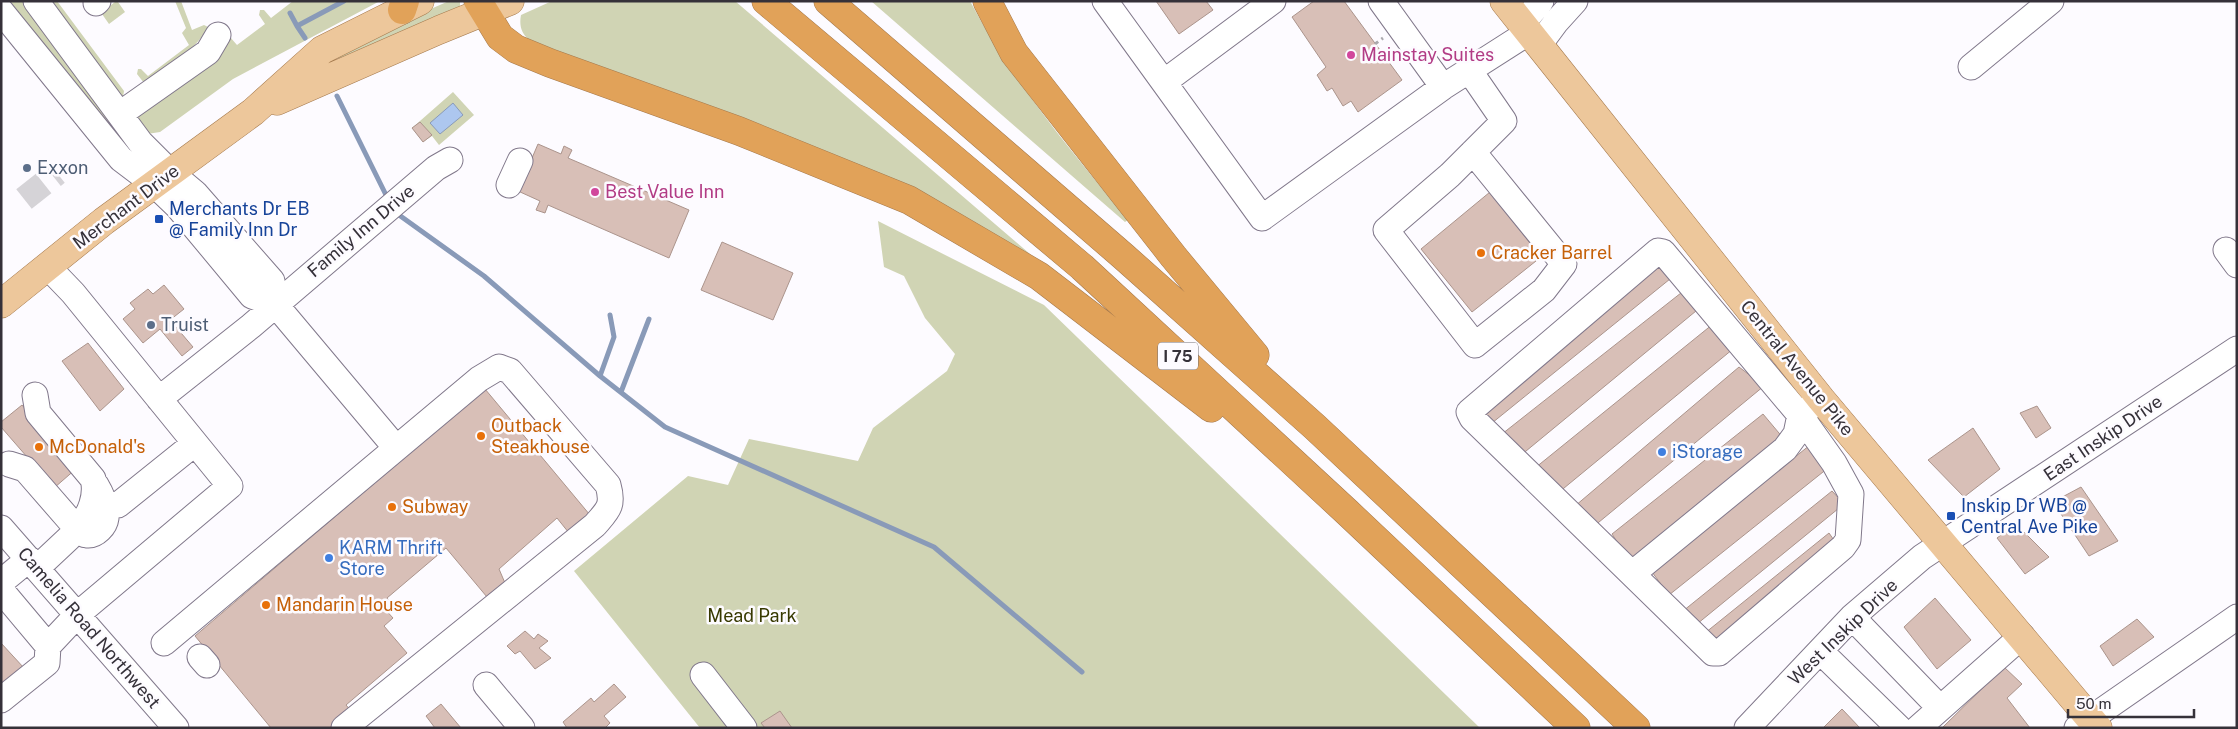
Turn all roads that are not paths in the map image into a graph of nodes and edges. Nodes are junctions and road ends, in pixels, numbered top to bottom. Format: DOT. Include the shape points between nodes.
graph roads {
  1 [pos="36,1"];
  2 [pos="510,1"];
  3 [pos="766,1"];
  4 [pos="828,1"];
  5 [pos="987,1"];
  6 [pos="1105,1"];
  7 [pos="1273,1"];
  8 [pos="1381,1"];
  9 [pos="1504,1"];
  10 [pos="1541,1"];
  11 [pos="1575,1"];
  12 [pos="2051,1"];
  13 [pos="409,4"];
  14 [pos="482,6"];
  15 [pos="1243,10"];
  16 [pos="1,11"];
  17 [pos="1530,34"];
  18 [pos="218,35"];
  19 [pos="1970,67"];
  20 [pos="1469,70"];
  21 [pos="1164,82"];
  22 [pos="1443,87"];
  23 [pos="252,112"];
  24 [pos="120,114"];
  25 [pos="1473,152"];
  26 [pos="450,160"];
  27 [pos="520,161"];
  28 [pos="162,178"];
  29 [pos="509,184"];
  30 [pos="48,267"];
  31 [pos="2,302"];
  32 [pos="275,304"];
  33 [pos="2237,349"];
  34 [pos="35,395"];
  35 [pos="159,399"];
  36 [pos="1811,407"];
  37 [pos="1315,427"];
  38 [pos="194,444"];
  39 [pos="396,448"];
  40 [pos="9,464"];
  41 [pos="118,505"];
  42 [pos="1347,512"];
  43 [pos="1,528"];
  44 [pos="70,530"];
  45 [pos="1945,544"];
  46 [pos="33,564"];
  47 [pos="1632,574"];
  48 [pos="1,582"];
  49 [pos="1,590"];
  50 [pos="78,614"];
  51 [pos="1852,617"];
  52 [pos="2237,617"];
  53 [pos="2022,636"];
  54 [pos="164,643"];
  55 [pos="48,646"];
  56 [pos="1820,651"];
  57 [pos="703,675"];
  58 [pos="486,684"];
  59 [pos="1,700"];
  60 [pos="1939,707"];
  61 [pos="2088,724"];
  62 [pos="176,728"];
  63 [pos="344,728"];
  64 [pos="522,728"];
  65 [pos="744,728"];
  66 [pos="1576,728"];
  67 [pos="1636,728"];
  68 [pos="1746,728"];
  69 [pos="1899,728"];
  70 [pos="1918,728"];
  1 -- 24 [label="street"];
  2 -- 14 [label="main road, Merchant Drive"];
  3 -- 42 [label="highway, I 75" via="1082,267"];
  4 -- 37 [label="highway, I 75"];
  5 -- 37 [label="highway" via="1014,53 1173,256"];
  6 -- 21 [label="street"];
  7 -- 15 [label="street"];
  8 -- 22 [label="street"];
  9 -- 17 [label="main road, Central Avenue Pike"];
  10 -- 17 [label="street"];
  11 -- 17 [label="street" via="1556,22"];
  12 -- 19 [label="street"];
  13 -- 23 [label="main road, Merchant Drive" via="322,50"];
  14 -- 23 [label="main road, Merchant Drive"];
  14 -- 42 [label="highway" via="500,37 516,49 739,131 909,200 1038,276"];
  15 -- 21 [label="street"];
  16 -- 28 [label="street" via="121,158"];
  17 -- 20 [label="street"];
  17 -- 36 [label="main road, Central Avenue Pike"];
  18 -- 24 [label="street" via="208,52"];
  20 -- 22 [label="street"];
  20 -- 25 [label="street" via="1504,121"];
  21 -- 22 [label="street" via="1262,218"];
  23 -- 28 [label="main road, Merchant Drive"];
  24 -- 28 [label="street"];
  25 -- 25 [label="street" via="1386,230 1475,346 1544,290 1564,264"];
  26 -- 32 [label="street, Family Inn Drive" via="436,168"];
  27 -- 29 [label="street"];
  28 -- 30 [label="main road, Merchant Drive"];
  28 -- 32 [label="street" via="178,207 252,296"];
  30 -- 31 [label="main road, Merchant Drive"];
  30 -- 35 [label="street"];
  32 -- 35 [label="street, Family Inn Drive"];
  32 -- 39 [label="street"];
  33 -- 45 [label="street, East Inskip Drive"];
  34 -- 44 [label="street" via="38,413 93,479 94,495 83,522"];
  35 -- 38 [label="street"];
  36 -- 45 [label="main road, Central Avenue Pike"];
  36 -- 47 [label="street" via="1785,449"];
  36 -- 47 [label="street" via="1851,494 1846,544 1719,653 1713,653"];
  36 -- 47 [label="street" via="1663,252 1658,251 1471,410 1469,415"];
  37 -- 67 [label="highway, I 75"];
  38 -- 41 [label="street"];
  38 -- 50 [label="street" via="230,486"];
  39 -- 54 [label="street"];
  39 -- 63 [label="street" via="479,378 499,367 510,371 608,485 611,496 609,509 595,525"];
  40 -- 44 [label="street" via="25,469"];
  42 -- 66 [label="highway, I 75"];
  43 -- 46 [label="street, Camelia Road Northwest"];
  44 -- 46 [label="street"];
  45 -- 51 [label="street, West Inskip Drive" via="1922,558"];
  45 -- 53 [label="main road, Central Avenue Pike"];
  46 -- 48 [label="street"];
  46 -- 50 [label="street, Camelia Road Northwest"];
  49 -- 55 [label="street"];
  50 -- 55 [label="street"];
  50 -- 62 [label="street, Camelia Road Northwest"];
  51 -- 56 [label="street, West Inskip Drive"];
  51 -- 60 [label="street"];
  52 -- 61 [label="street"];
  53 -- 60 [label="street"];
  53 -- 61 [label="main road, Central Avenue Pike"];
  55 -- 59 [label="street" via="47,663"];
  56 -- 68 [label="street, West Inskip Drive"];
  56 -- 69 [label="street"];
  57 -- 65 [label="street"];
  58 -- 64 [label="street"];
  60 -- 70 [label="street"];
}
